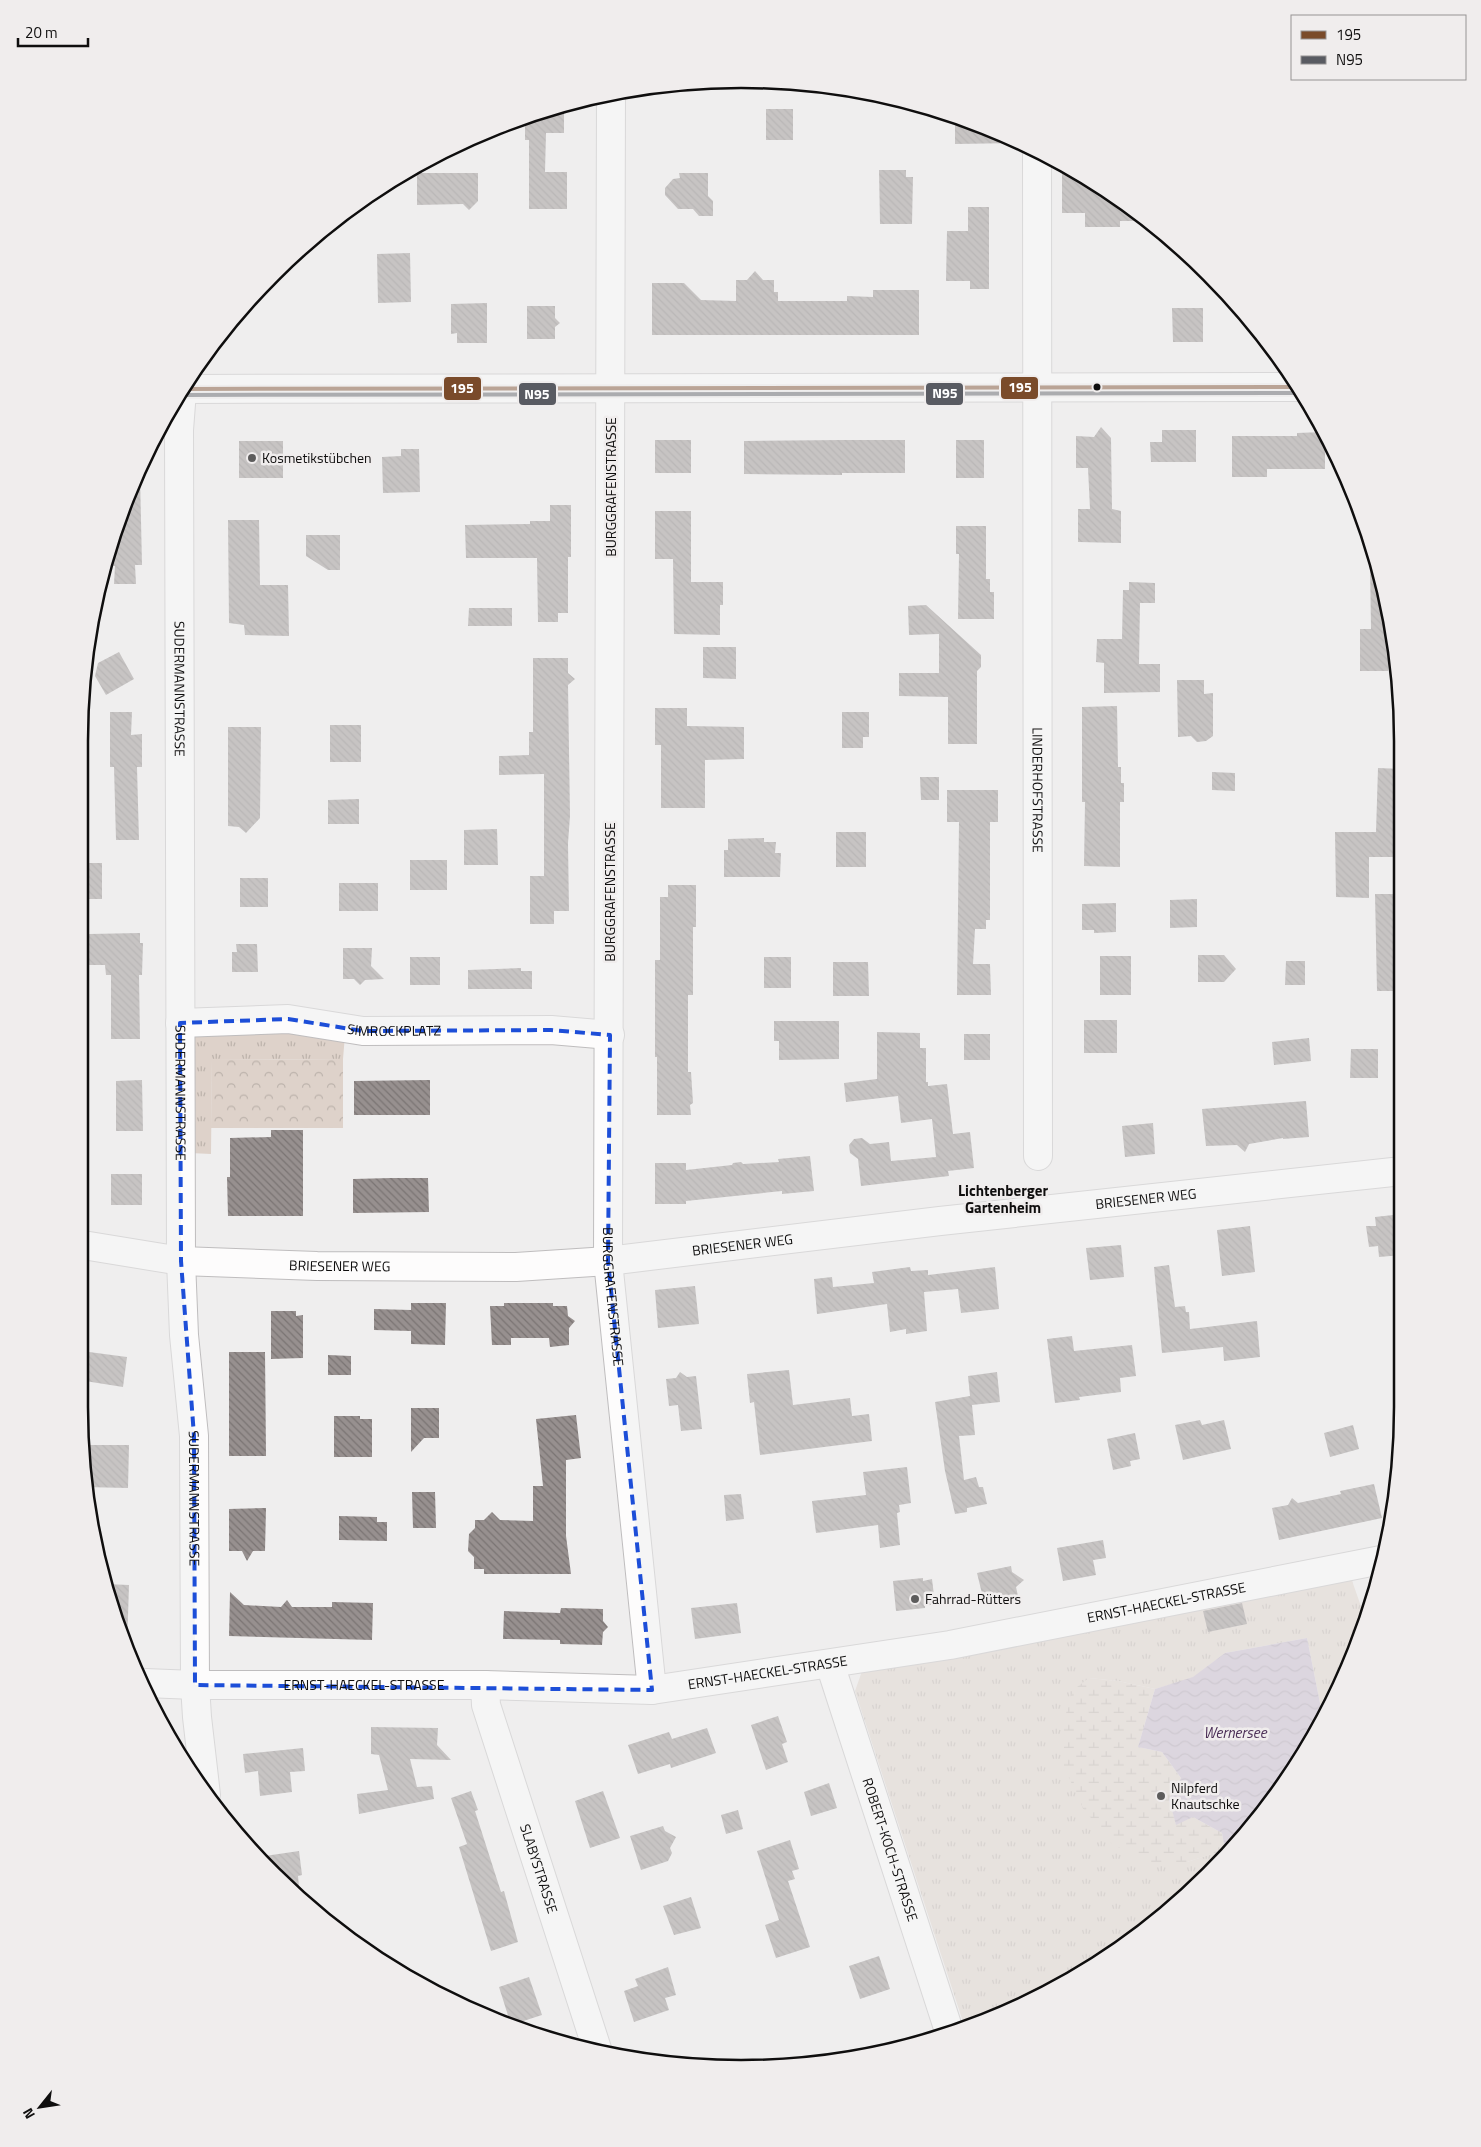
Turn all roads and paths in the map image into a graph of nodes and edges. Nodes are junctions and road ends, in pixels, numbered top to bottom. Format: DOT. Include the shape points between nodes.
graph roads {
  1 [pos="611,100"];
  2 [pos="1037,159"];
  3 [pos="1289,387"];
  4 [pos="611,389"];
  5 [pos="1038,389"];
  6 [pos="190,390"];
  7 [pos="182,404"];
  8 [pos="180,1023"];
  9 [pos="610,1035"];
  10 [pos="1038,1156"];
  11 [pos="1394,1171"];
  12 [pos="88,1246"];
  13 [pos="181,1261"];
  14 [pos="608,1261"];
  15 [pos="1375,1561"];
  16 [pos="830,1664"];
  17 [pos="150,1683"];
  18 [pos="195,1685"];
  19 [pos="484,1685"];
  20 [pos="652,1690"];
  21 [pos="204,1778"];
  22 [pos="947,2026"];
  23 [pos="595,2043"];
  1 -- 4 [label="street, BURGGRAFENSTRASSE"];
  2 -- 5 [label="street, LINDERHOFSTRASSE"];
  3 -- 5 [label="street"];
  4 -- 5 [label="street"];
  4 -- 6 [label="street"];
  4 -- 9 [label="street, BURGGRAFENSTRASSE"];
  5 -- 10 [label="street, LINDERHOFSTRASSE"];
  7 -- 8 [label="street, SUDERMANNSTRASSE" via="179,430"];
  8 -- 9 [label="street, SIMROCKPLATZ" via="288,1019 363,1032 551,1030"];
  8 -- 13 [label="street, SUDERMANNSTRASSE"];
  9 -- 14 [label="street, BURGGRAFENSTRASSE"];
  11 -- 14 [label="street, BRIESENER WEG" via="958,1218"];
  12 -- 13 [label="street, BRIESENER WEG"];
  13 -- 14 [label="street, BRIESENER WEG" via="317,1266 516,1267"];
  13 -- 18 [label="street, SUDERMANNSTRASSE" via="194,1436"];
  14 -- 20 [label="street, BURGGRAFENSTRASSE"];
  15 -- 16 [label="street, ERNST-HAECKEL-STRASSE" via="950,1645"];
  16 -- 20 [label="street, ERNST-HAECKEL-STRASSE"];
  16 -- 22 [label="street, ROBERT-KOCH-STRASSE"];
  17 -- 18 [label="street, ERNST-HAECKEL-STRASSE"];
  18 -- 19 [label="street, ERNST-HAECKEL-STRASSE"];
  18 -- 21 [label="street, SUDERMANNSTRASSE"];
  19 -- 20 [label="street, ERNST-HAECKEL-STRASSE"];
  19 -- 23 [label="street, SLABYSTRASSE" via="486,1705"];
}
